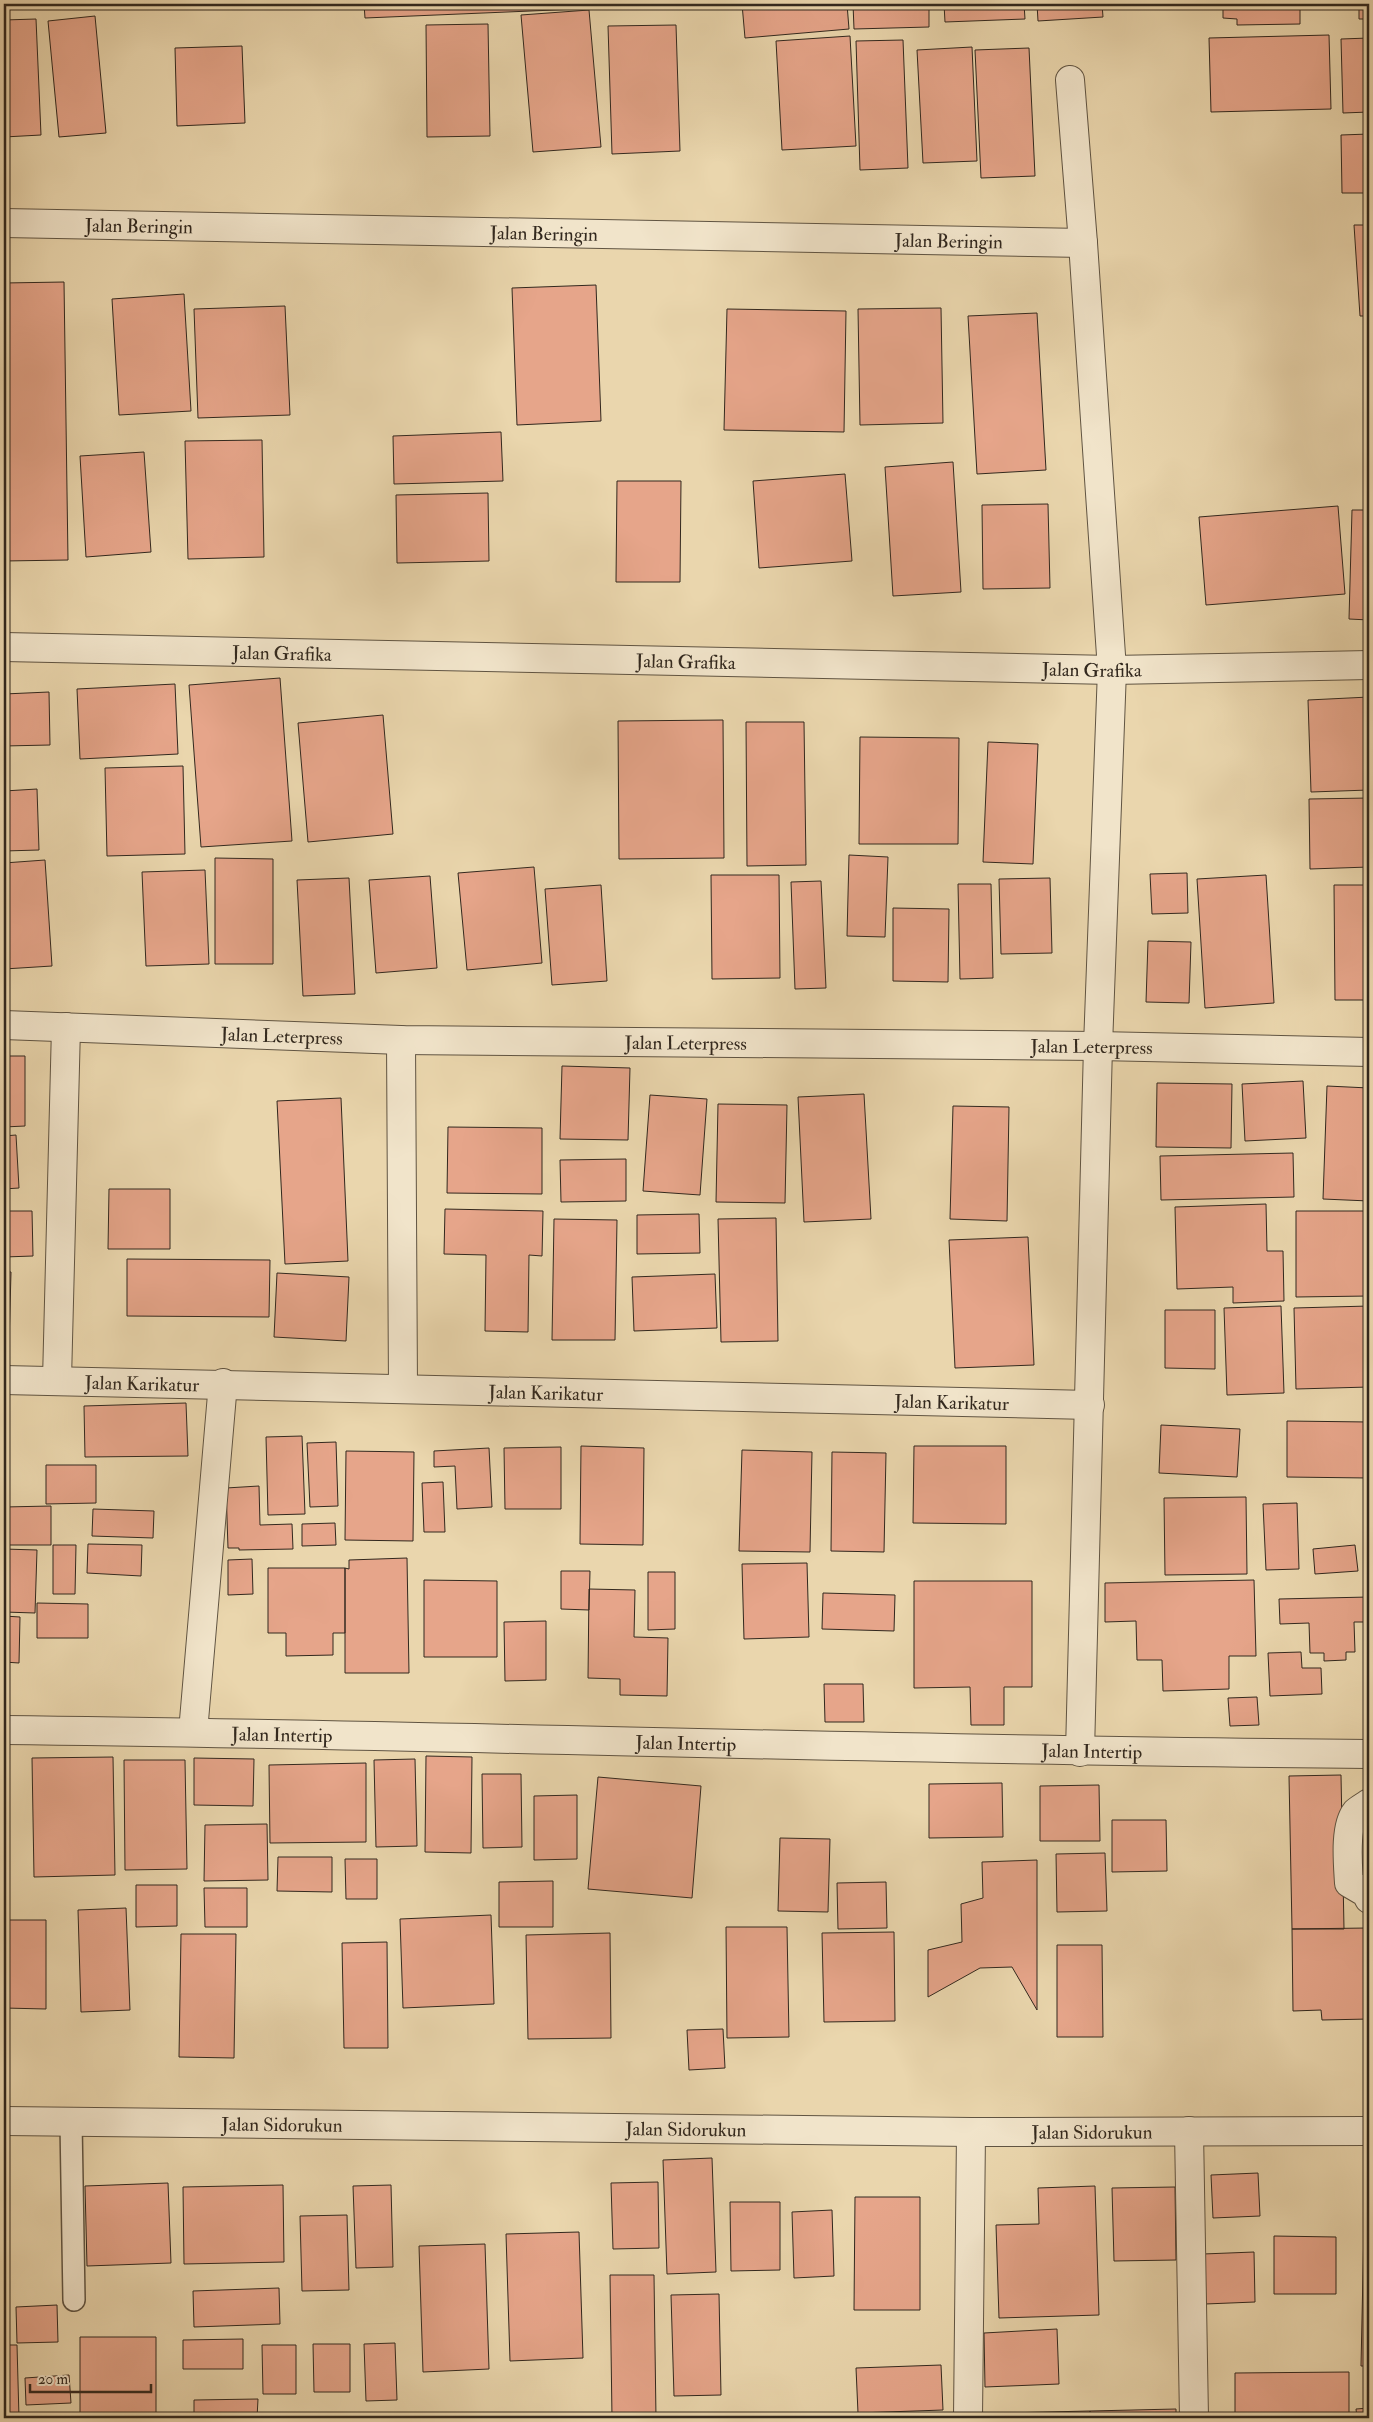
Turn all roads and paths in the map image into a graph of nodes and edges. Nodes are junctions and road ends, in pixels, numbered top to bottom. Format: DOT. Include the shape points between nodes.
graph roads {
  1 [pos="1070,80"];
  2 [pos="4,223"];
  3 [pos="1083,244"];
  4 [pos="4,647"];
  5 [pos="1369,665"];
  6 [pos="1112,670"];
  7 [pos="4,1026"];
  8 [pos="66,1027"];
  9 [pos="401,1040"];
  10 [pos="1098,1046"];
  11 [pos="1369,1052"];
  12 [pos="4,1380"];
  13 [pos="57,1380"];
  14 [pos="223,1383"];
  15 [pos="403,1388"];
  16 [pos="1090,1405"];
  17 [pos="4,1730"];
  18 [pos="193,1732"];
  19 [pos="1080,1752"];
  20 [pos="1369,1754"];
  21 [pos="1369,1803"];
  22 [pos="1369,1898"];
  23 [pos="4,2122"];
  24 [pos="71,2122"];
  25 [pos="1189,2131"];
  26 [pos="1369,2131"];
  27 [pos="971,2132"];
  28 [pos="74,2300"];
  29 [pos="968,2418"];
  30 [pos="1194,2418"];
  1 -- 3 [label="street"];
  2 -- 3 [label="street, Jalan Beringin"];
  3 -- 6 [label="street"];
  4 -- 6 [label="street, Jalan Grafika"];
  5 -- 6 [label="street, Jalan Grafika"];
  6 -- 10 [label="street"];
  7 -- 8 [label="street, Jalan Leterpress"];
  8 -- 9 [label="street, Jalan Leterpress"];
  8 -- 13 [label="street"];
  9 -- 10 [label="street, Jalan Leterpress"];
  9 -- 15 [label="street"];
  10 -- 11 [label="street, Jalan Leterpress"];
  10 -- 16 [label="street"];
  12 -- 13 [label="street, Jalan Karikatur"];
  13 -- 14 [label="street, Jalan Karikatur"];
  14 -- 15 [label="street, Jalan Karikatur"];
  14 -- 18 [label="street"];
  15 -- 16 [label="street, Jalan Karikatur"];
  16 -- 19 [label="street"];
  17 -- 18 [label="street, Jalan Intertip"];
  18 -- 19 [label="street, Jalan Intertip"];
  19 -- 20 [label="street, Jalan Intertip"];
  21 -- 22 [label="street" via="1356,1812 1348,1847 1349,1883"];
  23 -- 24 [label="street, Jalan Sidorukun"];
  24 -- 27 [label="street, Jalan Sidorukun"];
  24 -- 28 [label="lane"];
  25 -- 26 [label="street, Jalan Sidorukun"];
  25 -- 27 [label="street, Jalan Sidorukun"];
  25 -- 30 [label="street"];
  27 -- 29 [label="street"];
}
